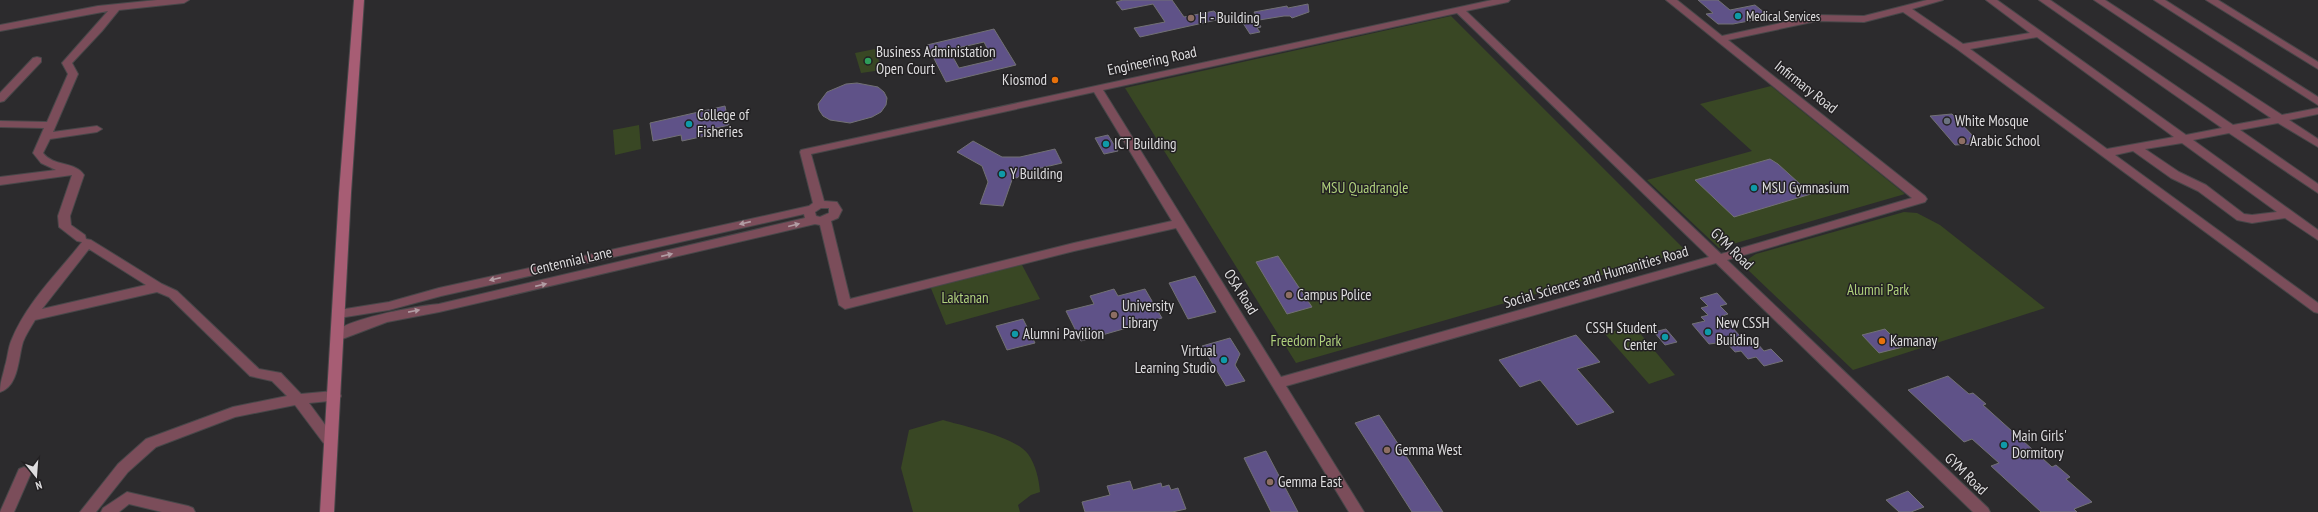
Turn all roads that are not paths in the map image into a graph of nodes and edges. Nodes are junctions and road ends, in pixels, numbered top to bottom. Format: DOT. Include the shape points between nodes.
graph roads {
  1 [pos="184,0"];
  2 [pos="360,0"];
  3 [pos="1505,0"];
  4 [pos="1671,0"];
  5 [pos="1938,0"];
  6 [pos="1991,0"];
  7 [pos="2044,0"];
  8 [pos="2100,0"];
  9 [pos="2159,0"];
  10 [pos="2211,0"];
  11 [pos="116,7"];
  12 [pos="1904,8"];
  13 [pos="1459,10"];
  14 [pos="0,28"];
  15 [pos="2040,34"];
  16 [pos="1720,38"];
  17 [pos="1962,47"];
  18 [pos="37,60"];
  19 [pos="2318,66"];
  20 [pos="1097,89"];
  21 [pos="0,99"];
  22 [pos="2318,102"];
  23 [pos="2318,111"];
  24 [pos="2280,120"];
  25 [pos="0,124"];
  26 [pos="97,128"];
  27 [pos="48,130"];
  28 [pos="2232,130"];
  29 [pos="2184,139"];
  30 [pos="2318,144"];
  31 [pos="2136,148"];
  32 [pos="2105,153"];
  33 [pos="75,171"];
  34 [pos="0,181"];
  35 [pos="2318,189"];
  36 [pos="1921,199"];
  37 [pos="817,213"];
  38 [pos="2288,214"];
  39 [pos="1180,223"];
  40 [pos="710,231"];
  41 [pos="2318,236"];
  42 [pos="81,238"];
  43 [pos="713,245"];
  44 [pos="619,252"];
  45 [pos="1718,258"];
  46 [pos="620,266"];
  47 [pos="514,275"];
  48 [pos="158,287"];
  49 [pos="514,291"];
  50 [pos="439,292"];
  51 [pos="439,308"];
  52 [pos="2318,309"];
  53 [pos="398,310"];
  54 [pos="339,314"];
  55 [pos="31,316"];
  56 [pos="370,316"];
  57 [pos="337,336"];
  58 [pos="1278,383"];
  59 [pos="0,387"];
  60 [pos="334,396"];
  61 [pos="298,399"];
  62 [pos="330,441"];
  63 [pos="24,473"];
  64 [pos="7,512"];
  65 [pos="87,512"];
  66 [pos="108,512"];
  67 [pos="188,512"];
  68 [pos="327,512"];
  69 [pos="1357,512"];
  70 [pos="1983,512"];
  1 -- 11 [label="street"];
  2 -- 54 [label="street" via="345,194"];
  3 -- 13 [label="street, Engineering Road"];
  4 -- 16 [label="street, Infirmary Road"];
  5 -- 12 [label="street"];
  6 -- 15 [label="street"];
  7 -- 28 [label="street"];
  8 -- 24 [label="street"];
  9 -- 22 [label="street"];
  10 -- 19 [label="street"];
  11 -- 14 [label="street"];
  11 -- 27 [label="street" via="67,63 72,74 65,96"];
  12 -- 16 [label="street" via="1864,19 1807,19"];
  12 -- 17 [label="street"];
  13 -- 20 [label="street, Engineering Road"];
  13 -- 45 [label="street, GYM Road"];
  15 -- 17 [label="street"];
  15 -- 29 [label="street"];
  16 -- 36 [label="street, Infirmary Road"];
  17 -- 32 [label="street"];
  18 -- 21 [label="street"];
  20 -- 37 [label="street, Engineering Road" via="805,152"];
  20 -- 39 [label="street, OSA Road"];
  23 -- 24 [label="street"];
  24 -- 28 [label="street"];
  24 -- 30 [label="street"];
  25 -- 27 [label="street"];
  26 -- 27 [label="street"];
  27 -- 33 [label="street" via="38,153 41,159"];
  28 -- 29 [label="street"];
  28 -- 35 [label="street"];
  29 -- 31 [label="street"];
  29 -- 38 [label="street"];
  31 -- 32 [label="street"];
  31 -- 38 [label="street" via="2175,175 2202,188 2241,217 2252,219"];
  32 -- 52 [label="street"];
  33 -- 34 [label="street"];
  33 -- 42 [label="street" via="78,175 64,223 65,227"];
  36 -- 45 [label="street, Social Sciences and Humanities Road"];
  37 -- 39 [label="street" via="845,305"];
  37 -- 40 [label="street, Centennial Lane, one-way"];
  43 -- 37 [label="street, Centennial Lane, one-way"];
  38 -- 41 [label="street"];
  39 -- 58 [label="street, OSA Road"];
  40 -- 43 [label="street"];
  40 -- 44 [label="street, Centennial Lane"];
  46 -- 43 [label="street, Centennial Lane, one-way"];
  44 -- 46 [label="street"];
  44 -- 47 [label="street, Centennial Lane"];
  45 -- 58 [label="street, Social Sciences and Humanities Road"];
  45 -- 70 [label="street, GYM Road"];
  49 -- 46 [label="street, Centennial Lane, one-way"];
  47 -- 49 [label="street"];
  47 -- 50 [label="street, Centennial Lane, one-way"];
  48 -- 55 [label="street"];
  48 -- 55 [label="street" via="87,243"];
  48 -- 61 [label="street" via="172,294 255,373 276,377"];
  49 -- 51 [label="street, Centennial Lane"];
  50 -- 51 [label="street"];
  50 -- 53 [label="street, Centennial Lane"];
  53 -- 51 [label="street, Centennial Lane, one-way"];
  53 -- 56 [label="street, Centennial Lane"];
  54 -- 56 [label="street, Centennial Lane"];
  54 -- 57 [label="street"];
  55 -- 59 [label="street" via="16,345 11,373"];
  56 -- 57 [label="street, Centennial Lane"];
  57 -- 60 [label="street"];
  58 -- 69 [label="street, OSA Road"];
  60 -- 61 [label="street"];
  60 -- 62 [label="street"];
  61 -- 62 [label="street"];
  61 -- 65 [label="street" via="233,412 151,443 123,468"];
  62 -- 68 [label="street"];
  63 -- 64 [label="street"];
  66 -- 67 [label="street" via="127,498"];
}
